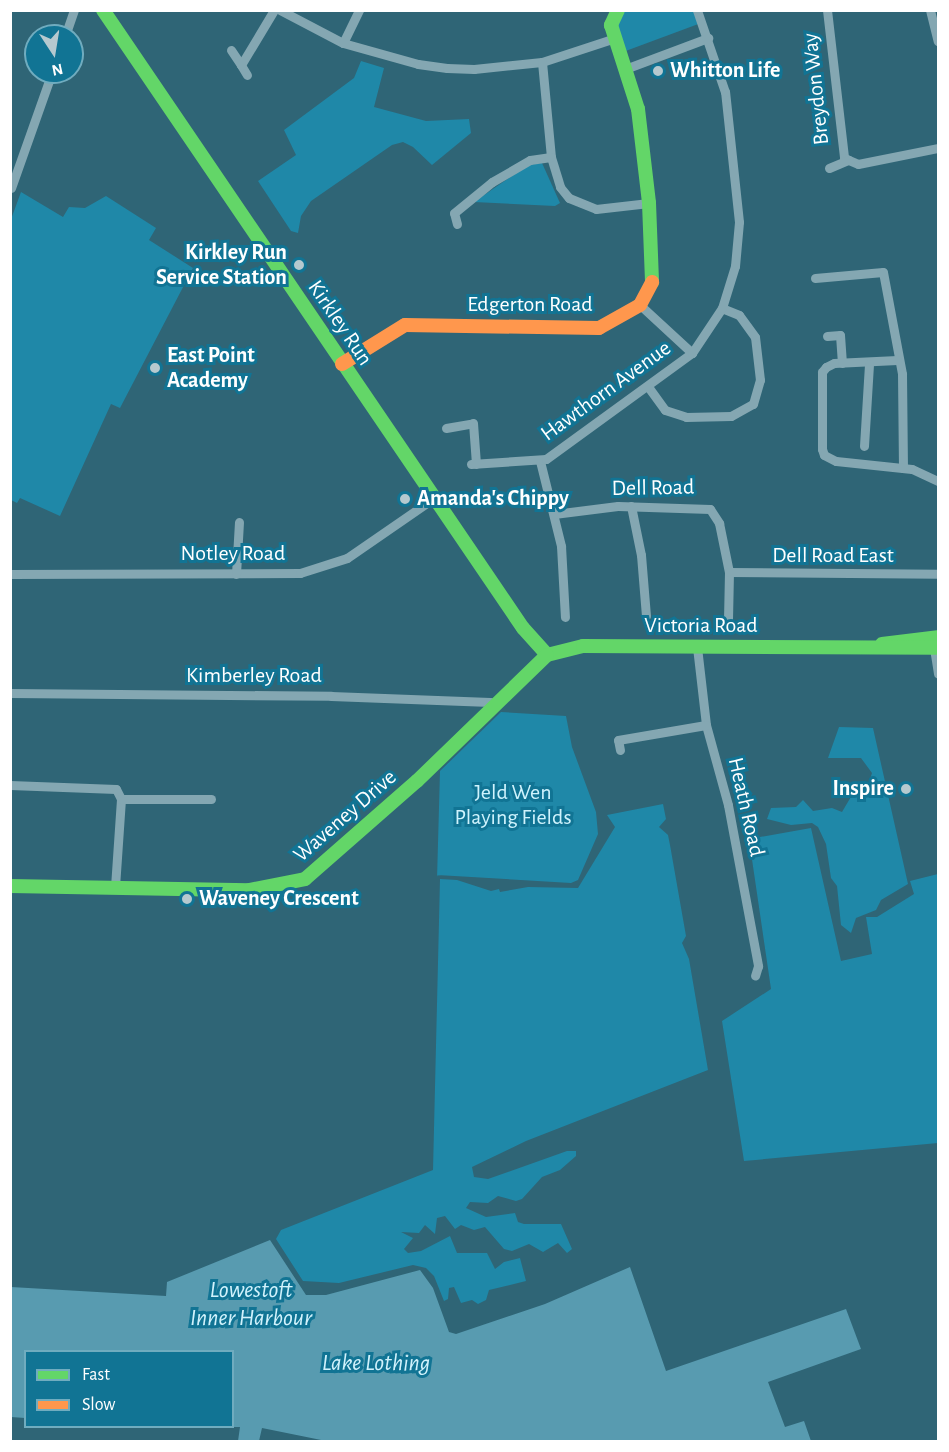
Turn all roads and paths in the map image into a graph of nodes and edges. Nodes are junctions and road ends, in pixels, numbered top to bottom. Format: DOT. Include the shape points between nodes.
graph roads {
  1 [pos="103,10"];
  2 [pos="274,10"];
  3 [pos="280,10"];
  4 [pos="359,10"];
  5 [pos="697,10"];
  6 [pos="827,10"];
  7 [pos="930,10"];
  8 [pos="616,13"];
  9 [pos="615,38"];
  10 [pos="708,38"];
  11 [pos="939,41"];
  12 [pos="343,43"];
  13 [pos="231,50"];
  14 [pos="542,62"];
  15 [pos="241,65"];
  16 [pos="626,69"];
  17 [pos="247,75"];
  18 [pos="48,84"];
  19 [pos="939,148"];
  20 [pos="551,157"];
  21 [pos="848,160"];
  22 [pos="829,168"];
  23 [pos="11,188"];
  24 [pos="649,203"];
  25 [pos="444,209"];
  26 [pos="454,213"];
  27 [pos="456,224"];
  28 [pos="814,278"];
  29 [pos="640,305"];
  30 [pos="722,308"];
  31 [pos="840,334"];
  32 [pos="851,334"];
  33 [pos="827,336"];
  34 [pos="692,353"];
  35 [pos="897,360"];
  36 [pos="842,363"];
  37 [pos="342,364"];
  38 [pos="868,364"];
  39 [pos="649,388"];
  40 [pos="446,428"];
  41 [pos="864,446"];
  42 [pos="540,461"];
  43 [pos="903,468"];
  44 [pos="939,481"];
  45 [pos="434,498"];
  46 [pos="631,506"];
  47 [pos="554,514"];
  48 [pos="238,522"];
  49 [pos="729,572"];
  50 [pos="10,574"];
  51 [pos="236,574"];
  52 [pos="939,574"];
  53 [pos="646,616"];
  54 [pos="566,617"];
  55 [pos="728,618"];
  56 [pos="937,645"];
  57 [pos="697,647"];
  58 [pos="547,655"];
  59 [pos="939,674"];
  60 [pos="10,693"];
  61 [pos="496,705"];
  62 [pos="706,724"];
  63 [pos="618,740"];
  64 [pos="607,742"];
  65 [pos="620,750"];
  66 [pos="10,785"];
  67 [pos="121,799"];
  68 [pos="211,799"];
  69 [pos="10,886"];
  70 [pos="115,888"];
  71 [pos="755,976"];
  1 -- 37 [label="street, Kirkley Run"];
  2 -- 15 [label="street"];
  3 -- 12 [label="street"];
  4 -- 12 [label="street"];
  5 -- 10 [label="street, Hawthorn Avenue"];
  6 -- 21 [label="street, Breydon Way" via="841,147"];
  7 -- 11 [label="street"];
  8 -- 9 [label="street" via="611,25"];
  9 -- 14 [label="street"];
  9 -- 16 [label="street"];
  10 -- 16 [label="street"];
  10 -- 30 [label="street, Hawthorn Avenue" via="730,119 739,222 735,266"];
  12 -- 14 [label="street" via="447,68"];
  13 -- 15 [label="street"];
  14 -- 20 [label="street"];
  15 -- 17 [label="street"];
  16 -- 24 [label="street" via="638,109"];
  18 -- 23 [label="street"];
  19 -- 21 [label="street, Breydon Way" via="858,164"];
  20 -- 24 [label="street" via="560,187 582,206 596,209"];
  20 -- 26 [label="street" via="530,160 510,169"];
  21 -- 22 [label="street, Breydon Way"];
  24 -- 29 [label="street" via="653,279"];
  25 -- 26 [label="street"];
  26 -- 27 [label="street"];
  28 -- 35 [label="street" via="883,272"];
  29 -- 34 [label="street"];
  29 -- 37 [label="street, Edgerton Road" via="599,328 405,325"];
  30 -- 34 [label="street, Hawthorn Avenue"];
  30 -- 39 [label="street" via="740,315 755,337 760,380 753,404 731,416 686,417 665,410"];
  31 -- 32 [label="street"];
  31 -- 33 [label="street"];
  31 -- 36 [label="street"];
  34 -- 39 [label="street, Hawthorn Avenue"];
  35 -- 38 [label="street"];
  35 -- 43 [label="street" via="902,386"];
  36 -- 38 [label="street"];
  36 -- 43 [label="street" via="834,363 822,372 824,455 836,461"];
  37 -- 45 [label="street, Kirkley Run"];
  38 -- 41 [label="street"];
  39 -- 42 [label="street, Hawthorn Avenue"];
  40 -- 42 [label="street, Hawthorn Avenue" via="473,423 474,464"];
  42 -- 47 [label="street"];
  43 -- 44 [label="street"];
  45 -- 51 [label="street, Notley Road" via="334,564 300,573"];
  45 -- 58 [label="street, Kirkley Run" via="523,628"];
  46 -- 47 [label="street, Dell Road"];
  46 -- 49 [label="street, Dell Road" via="710,509 719,523"];
  46 -- 53 [label="street" via="642,563"];
  47 -- 54 [label="street" via="562,554"];
  48 -- 51 [label="street"];
  49 -- 52 [label="street, Dell Road East"];
  49 -- 55 [label="street, Dell Road"];
  50 -- 51 [label="street, Notley Road"];
  56 -- 57 [label="street, Victoria Road"];
  56 -- 59 [label="street"];
  57 -- 58 [label="street, Victoria Road" via="583,646"];
  57 -- 62 [label="street, Heath Road"];
  58 -- 61 [label="street, Waveney Drive"];
  60 -- 61 [label="street, Kimberley Road" via="331,696"];
  61 -- 70 [label="street, Waveney Drive" via="330,861 305,879 249,890"];
  62 -- 63 [label="street"];
  62 -- 71 [label="street, Heath Road" via="728,805 758,966"];
  63 -- 64 [label="street"];
  63 -- 65 [label="street"];
  66 -- 67 [label="street" via="111,787"];
  67 -- 68 [label="street"];
  67 -- 70 [label="street"];
  69 -- 70 [label="street, Waveney Drive"];
}
